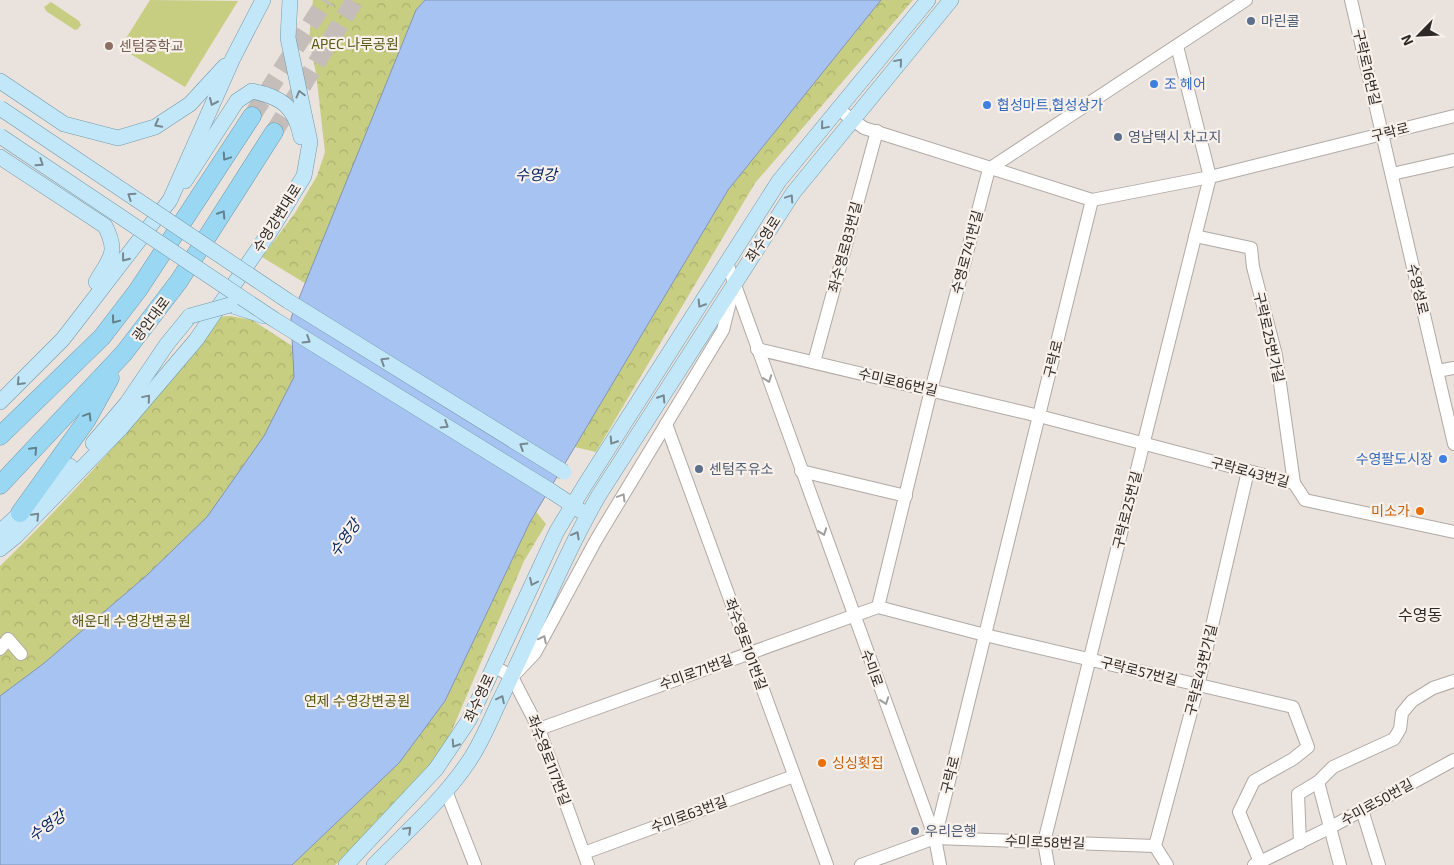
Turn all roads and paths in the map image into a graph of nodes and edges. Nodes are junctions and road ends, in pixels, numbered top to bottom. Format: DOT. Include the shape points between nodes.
graph roads {
  1 [pos="263,0"];
  2 [pos="290,0"];
  3 [pos="928,0"];
  4 [pos="951,0"];
  5 [pos="1246,0"];
  6 [pos="1351,0"];
  7 [pos="1177,46"];
  8 [pos="233,58"];
  9 [pos="0,82"];
  10 [pos="0,108"];
  11 [pos="838,108"];
  12 [pos="252,116"];
  13 [pos="1454,116"];
  14 [pos="853,120"];
  15 [pos="877,131"];
  16 [pos="274,132"];
  17 [pos="1382,134"];
  18 [pos="0,136"];
  19 [pos="0,157"];
  20 [pos="1454,160"];
  21 [pos="989,169"];
  22 [pos="1392,174"];
  23 [pos="304,176"];
  24 [pos="1210,177"];
  25 [pos="170,200"];
  26 [pos="1092,200"];
  27 [pos="1195,236"];
  28 [pos="727,263"];
  29 [pos="735,283"];
  30 [pos="275,320"];
  31 [pos="63,339"];
  32 [pos="757,349"];
  33 [pos="124,353"];
  34 [pos="814,362"];
  35 [pos="1454,368"];
  36 [pos="1437,370"];
  37 [pos="931,390"];
  38 [pos="0,402"];
  39 [pos="1039,416"];
  40 [pos="666,424"];
  41 [pos="0,436"];
  42 [pos="1144,443"];
  43 [pos="1454,444"];
  44 [pos="1248,470"];
  45 [pos="801,471"];
  46 [pos="1294,483"];
  47 [pos="0,485"];
  48 [pos="585,486"];
  49 [pos="599,495"];
  50 [pos="906,496"];
  51 [pos="573,505"];
  52 [pos="20,513"];
  53 [pos="588,514"];
  54 [pos="0,532"];
  55 [pos="1454,532"];
  56 [pos="0,549"];
  57 [pos="878,607"];
  58 [pos="853,615"];
  59 [pos="985,635"];
  60 [pos="0,649"];
  61 [pos="750,653"];
  62 [pos="21,654"];
  63 [pos="1090,659"];
  64 [pos="494,666"];
  65 [pos="512,677"];
  66 [pos="1454,681"];
  67 [pos="1198,686"];
  68 [pos="1293,707"];
  69 [pos="540,730"];
  70 [pos="1454,760"];
  71 [pos="794,776"];
  72 [pos="1318,782"];
  73 [pos="446,791"];
  74 [pos="1362,810"];
  75 [pos="1331,827"];
  76 [pos="934,838"];
  77 [pos="1044,842"];
  78 [pos="1300,843"];
  79 [pos="1155,846"];
  80 [pos="586,859"];
  81 [pos="1257,863"];
  82 [pos="346,865"];
  83 [pos="374,865"];
  84 [pos="475,865"];
  85 [pos="827,865"];
  86 [pos="861,865"];
  87 [pos="940,865"];
  88 [pos="1048,865"];
  89 [pos="1167,865"];
  90 [pos="1340,865"];
  91 [pos="1379,865"];
  1 -- 8 [label="main road"];
  23 -- 2 [label="main road, 수영강변대로, one-way" via="310,142 288,38"];
  3 -- 11 [label="main road, 좌수영로"];
  14 -- 4 [label="main road, 좌수영로, one-way"];
  5 -- 7 [label="street"];
  6 -- 17 [label="street, 구락로16번길"];
  7 -- 21 [label="street"];
  7 -- 24 [label="street"];
  8 -- 9 [label="main road, one-way" via="190,104 155,127 118,138 64,124"];
  8 -- 25 [label="main road, one-way"];
  48 -- 10 [label="main road, one-way, bridge" via="288,301"];
  11 -- 14 [label="street"];
  11 -- 28 [label="main road, 좌수영로, one-way" via="779,181"];
  12 -- 41 [label="highway, 광안대로, one-way" via="138,290 102,337"];
  13 -- 17 [label="street, 구락로"];
  14 -- 15 [label="street" via="864,128"];
  29 -- 14 [label="main road, 좌수영로, one-way" via="792,193"];
  15 -- 21 [label="street"];
  15 -- 34 [label="street, 좌수영로83번길"];
  33 -- 16 [label="highway, 광안대로, one-way" via="179,281"];
  17 -- 22 [label="street, 수영성로"];
  17 -- 24 [label="street, 구락로"];
  18 -- 30 [label="main road, one-way, bridge"];
  19 -- 31 [label="main road" via="105,226 113,242 111,257"];
  20 -- 22 [label="street"];
  21 -- 26 [label="street"];
  21 -- 37 [label="street, 수영로741번길"];
  22 -- 36 [label="street, 수영성로"];
  23 -- 25 [label="main road" via="300,134 292,111 274,96 252,91 237,101 193,171"];
  56 -- 23 [label="main road, 수영강변대로, one-way" via="121,428 196,340"];
  24 -- 26 [label="street, 구락로"];
  24 -- 27 [label="street, 구락로25번길"];
  25 -- 31 [label="main road, one-way"];
  26 -- 39 [label="street, 구락로"];
  27 -- 42 [label="street, 구락로25번길"];
  27 -- 46 [label="street, 구락로25번가길" via="1251,248 1276,355"];
  28 -- 29 [label="street, 수미로"];
  28 -- 48 [label="main road, 좌수영로, one-way"];
  29 -- 32 [label="street, 수미로"];
  29 -- 40 [label="street" via="723,330"];
  49 -- 29 [label="main road, 좌수영로, one-way"];
  30 -- 51 [label="main road, one-way, bridge"];
  30 -- 52 [label="main road, bridge" via="230,305 190,316 127,404 84,453"];
  31 -- 38 [label="main road, one-way"];
  32 -- 34 [label="street, 수미로86번길"];
  32 -- 45 [label="street, 수미로, one-way"];
  47 -- 33 [label="highway, 광안대로, one-way"];
  52 -- 33 [label="highway, one-way" via="86,420"];
  34 -- 37 [label="street, 수미로86번길"];
  35 -- 36 [label="street"];
  36 -- 43 [label="street, 수영성로"];
  37 -- 39 [label="street, 수미로86번길"];
  37 -- 50 [label="street, 수영로741번길"];
  39 -- 42 [label="street, 구락로43번길"];
  39 -- 59 [label="street, 구락로"];
  40 -- 61 [label="street, 좌수영로101번길"];
  65 -- 40 [label="street, one-way" via="535,653 596,540"];
  42 -- 44 [label="street, 구락로43번길"];
  42 -- 63 [label="street, 구락로25번길"];
  44 -- 46 [label="street, 구락로43번길"];
  44 -- 67 [label="street, 구락로43번가길"];
  45 -- 50 [label="street"];
  45 -- 58 [label="street, 수미로, one-way"];
  46 -- 55 [label="street, 구락로43번길" via="1305,500"];
  48 -- 49 [label="main road"];
  48 -- 51 [label="main road, 좌수영로"];
  49 -- 53 [label="main road, 좌수영로"];
  50 -- 57 [label="street, 수영로741번길"];
  51 -- 53 [label="main road"];
  51 -- 64 [label="main road, 좌수영로, one-way" via="557,531"];
  52 -- 54 [label="main road"];
  65 -- 53 [label="main road, 좌수영로, one-way" via="573,540"];
  57 -- 58 [label="street"];
  57 -- 59 [label="street"];
  58 -- 61 [label="street, 수미로71번길"];
  58 -- 76 [label="street, 수미로, one-way"];
  59 -- 63 [label="street, 구락로57번길"];
  59 -- 76 [label="street, 구락로"];
  60 -- 62 [label="street" via="8,639"];
  61 -- 69 [label="street, 수미로71번길"];
  61 -- 71 [label="street, 좌수영로101번길"];
  63 -- 67 [label="street, 구락로57번길"];
  63 -- 77 [label="street, 구락로25번길"];
  64 -- 65 [label="street"];
  64 -- 82 [label="main road, 좌수영로, one-way" via="453,747 431,775"];
  65 -- 69 [label="street, 좌수영로117번길"];
  73 -- 65 [label="main road, 좌수영로, one-way" via="482,740"];
  66 -- 72 [label="street" via="1412,700 1402,713 1394,739 1333,767"];
  67 -- 68 [label="street, 구락로57번길"];
  67 -- 79 [label="street, 구락로43번가길"];
  68 -- 81 [label="street, 수미로50번길" via="1308,747 1254,781 1240,812"];
  69 -- 80 [label="street, 좌수영로117번길"];
  70 -- 74 [label="street, 수미로50번길"];
  71 -- 80 [label="street, 수미로63번길"];
  71 -- 85 [label="street, 좌수영로101번길"];
  72 -- 75 [label="street"];
  72 -- 78 [label="street" via="1298,794"];
  83 -- 73 [label="main road, 좌수영로, one-way"];
  73 -- 84 [label="street"];
  74 -- 75 [label="street, 수미로50번길"];
  74 -- 91 [label="street"];
  75 -- 78 [label="street, 수미로50번길"];
  75 -- 90 [label="street"];
  76 -- 77 [label="street, 수미로58번길"];
  76 -- 86 [label="street"];
  76 -- 87 [label="street, 수미로"];
  77 -- 79 [label="street, 수미로58번길"];
  77 -- 88 [label="street"];
  78 -- 81 [label="street, 수미로50번길"];
  79 -- 89 [label="street"];
}
